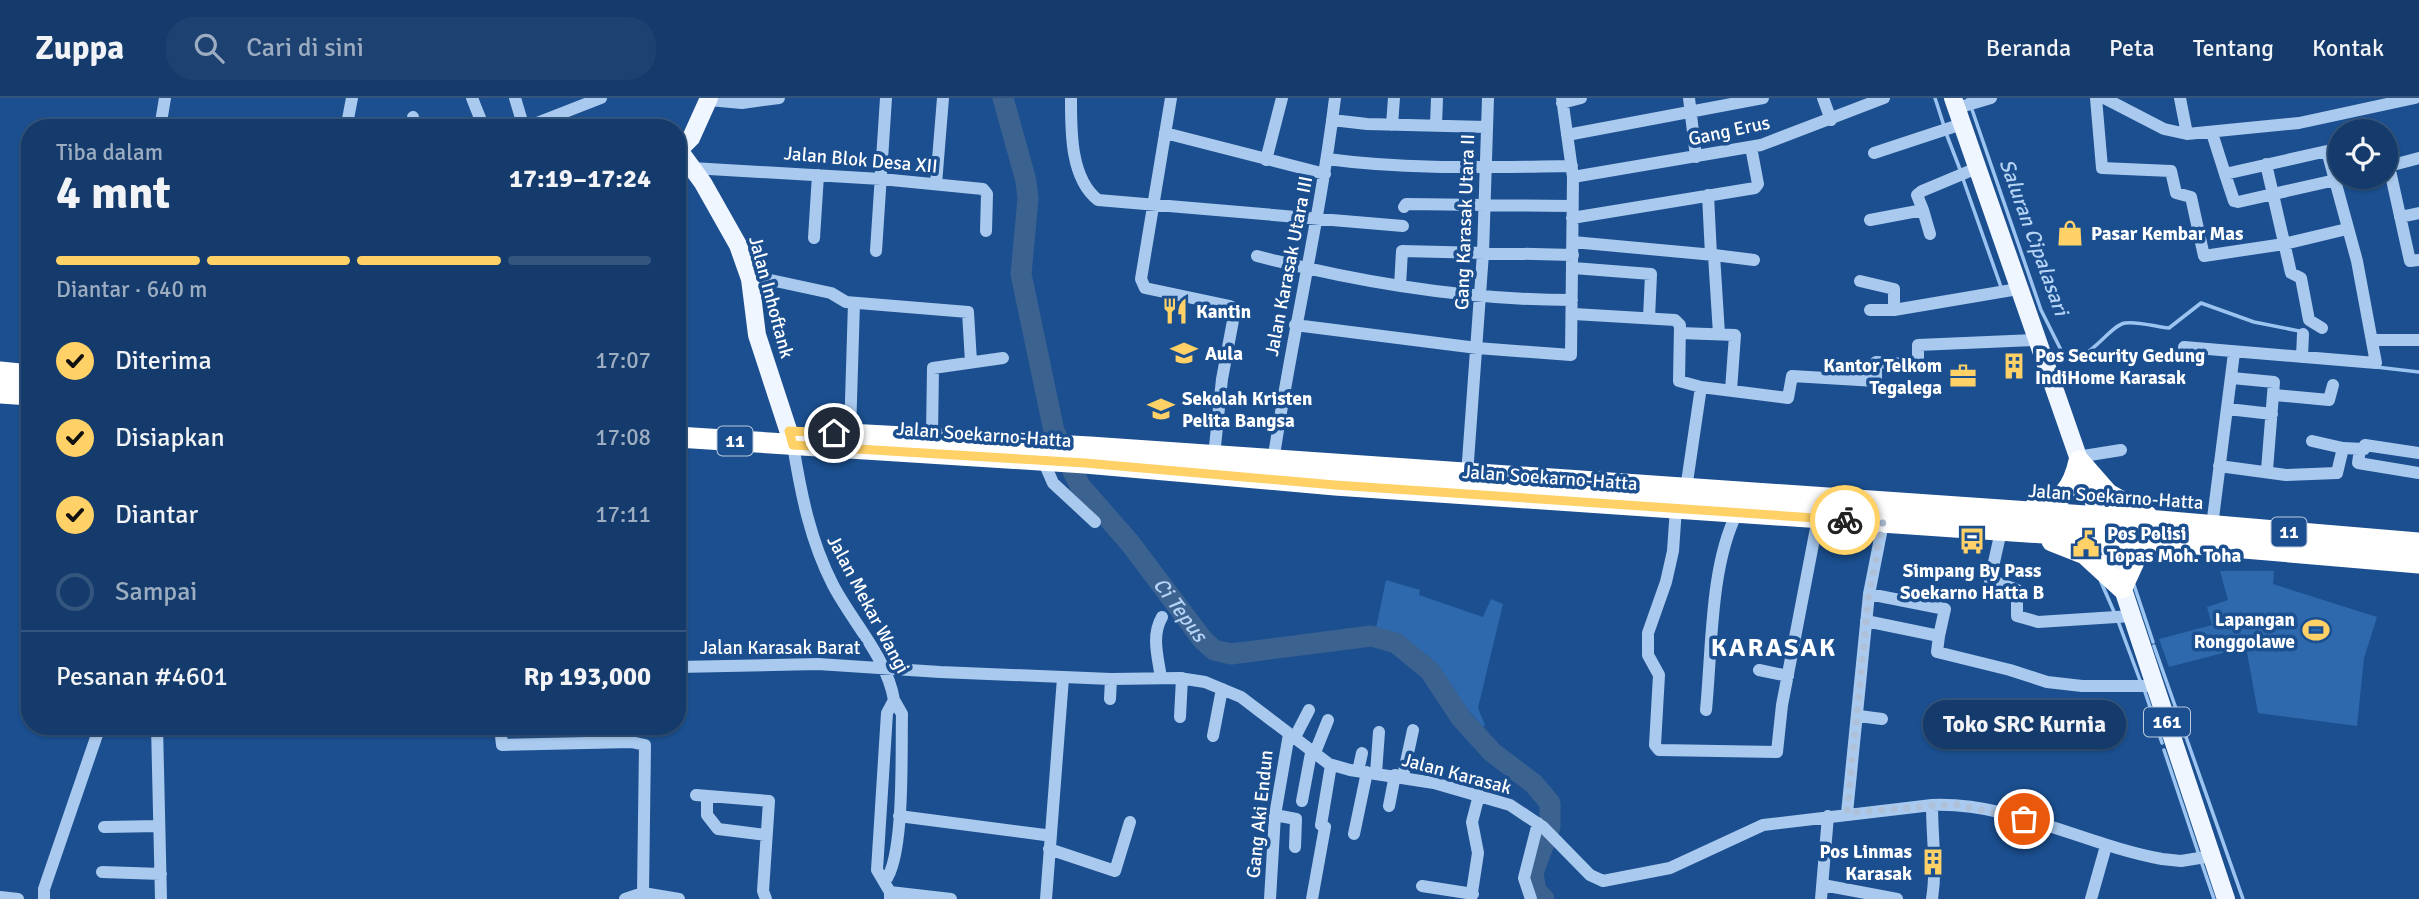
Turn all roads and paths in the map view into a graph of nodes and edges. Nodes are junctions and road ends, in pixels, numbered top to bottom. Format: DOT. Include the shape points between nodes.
graph roads {
  1 [pos="165,98"];
  2 [pos="352,98"];
  3 [pos="472,98"];
  4 [pos="515,98"];
  5 [pos="601,98"];
  6 [pos="779,98"];
  7 [pos="886,98"];
  8 [pos="1071,98"];
  9 [pos="1171,98"];
  10 [pos="1282,98"];
  11 [pos="1335,98"];
  12 [pos="1394,98"];
  13 [pos="1437,98"];
  14 [pos="1488,98"];
  15 [pos="1581,98"];
  16 [pos="1689,98"];
  17 [pos="1763,98"];
  18 [pos="1824,98"];
  19 [pos="1884,98"];
  20 [pos="1991,98"];
  21 [pos="2096,98"];
  22 [pos="2104,98"];
  23 [pos="2180,98"];
  24 [pos="2415,98"];
  25 [pos="709,99"];
  26 [pos="1562,100"];
  27 [pos="943,103"];
  28 [pos="1963,107"];
  29 [pos="1692,113"];
  30 [pos="162,119"];
  31 [pos="348,119"];
  32 [pos="480,119"];
  33 [pos="521,119"];
  34 [pos="547,119"];
  35 [pos="1332,120"];
  36 [pos="1831,120"];
  37 [pos="1392,125"];
  38 [pos="1436,125"];
  39 [pos="1487,127"];
  40 [pos="2212,132"];
  41 [pos="1165,133"];
  42 [pos="2187,134"];
  43 [pos="1567,135"];
  44 [pos="686,143"];
  45 [pos="1751,147"];
  46 [pos="2328,152"];
  47 [pos="1874,153"];
  48 [pos="1696,157"];
  49 [pos="2419,158"];
  50 [pos="1328,159"];
  51 [pos="1266,160"];
  52 [pos="686,161"];
  53 [pos="2266,164"];
  54 [pos="2398,164"];
  55 [pos="1487,167"];
  56 [pos="692,168"];
  57 [pos="1977,168"];
  58 [pos="1572,172"];
  59 [pos="1325,174"];
  60 [pos="2225,174"];
  61 [pos="818,175"];
  62 [pos="881,179"];
  63 [pos="2328,181"];
  64 [pos="936,184"];
  65 [pos="2344,189"];
  66 [pos="2393,189"];
  67 [pos="2274,193"];
  68 [pos="1707,195"];
  69 [pos="1154,204"];
  70 [pos="1484,206"];
  71 [pos="1404,207"];
  72 [pos="1923,210"];
  73 [pos="1572,212"];
  74 [pos="2419,213"];
  75 [pos="2400,217"];
  76 [pos="1318,218"];
  77 [pos="1870,220"];
  78 [pos="1403,226"];
  79 [pos="2347,229"];
  80 [pos="986,231"];
  81 [pos="1930,234"];
  82 [pos="814,238"];
  83 [pos="2284,244"];
  84 [pos="1573,248"];
  85 [pos="876,251"];
  86 [pos="1483,253"];
  87 [pos="1712,255"];
  88 [pos="1257,256"];
  89 [pos="1754,260"];
  90 [pos="2419,260"];
  91 [pos="1573,268"];
  92 [pos="1306,269"];
  93 [pos="750,279"];
  94 [pos="1860,281"];
  95 [pos="1400,286"];
  96 [pos="2018,289"];
  97 [pos="1480,297"];
  98 [pos="1572,300"];
  99 [pos="854,303"];
  100 [pos="1870,310"];
  101 [pos="1894,310"];
  102 [pos="1574,314"];
  103 [pos="1649,318"];
  104 [pos="1295,325"];
  105 [pos="2322,328"];
  106 [pos="1680,333"];
  107 [pos="1719,334"];
  108 [pos="2303,334"];
  109 [pos="2036,340"];
  110 [pos="2372,340"];
  111 [pos="2419,340"];
  112 [pos="1477,348"];
  113 [pos="2183,348"];
  114 [pos="2234,354"];
  115 [pos="2304,357"];
  116 [pos="1003,358"];
  117 [pos="971,362"];
  118 [pos="0,372"];
  119 [pos="21,373"];
  120 [pos="2232,378"];
  121 [pos="2333,385"];
  122 [pos="1701,387"];
  123 [pos="1731,390"];
  124 [pos="0,393"];
  125 [pos="21,394"];
  126 [pos="2274,394"];
  127 [pos="2228,409"];
  128 [pos="2272,414"];
  129 [pos="686,424"];
  130 [pos="850,433"];
  131 [pos="932,436"];
  132 [pos="686,437"];
  133 [pos="791,438"];
  134 [pos="2312,441"];
  135 [pos="2343,448"];
  136 [pos="2360,449"];
  137 [pos="2121,450"];
  138 [pos="2419,453"];
  139 [pos="1050,455"];
  140 [pos="1085,455"];
  141 [pos="1214,456"];
  142 [pos="2078,459"];
  143 [pos="1273,462"];
  144 [pos="2219,466"];
  145 [pos="2267,470"];
  146 [pos="2419,473"];
  147 [pos="1336,475"];
  148 [pos="1467,475"];
  149 [pos="1686,489"];
  150 [pos="1676,508"];
  151 [pos="1737,513"];
  152 [pos="2099,517"];
  153 [pos="1818,518"];
  154 [pos="1095,522"];
  155 [pos="1883,523"];
  156 [pos="2013,525"];
  157 [pos="2213,526"];
  158 [pos="2160,531"];
  159 [pos="2106,538"];
  160 [pos="2419,543"];
  161 [pos="2419,563"];
  162 [pos="2122,588"];
  163 [pos="1869,594"];
  164 [pos="2132,616"];
  165 [pos="1162,617"];
  166 [pos="1866,621"];
  167 [pos="1939,636"];
  168 [pos="686,667"];
  169 [pos="884,667"];
  170 [pos="1759,670"];
  171 [pos="1788,676"];
  172 [pos="1063,678"];
  173 [pos="1156,678"];
  174 [pos="1182,678"];
  175 [pos="1111,679"];
  176 [pos="2155,686"];
  177 [pos="1223,689"];
  178 [pos="1110,699"];
  179 [pos="894,700"];
  180 [pos="1310,710"];
  181 [pos="1706,710"];
  182 [pos="1859,716"];
  183 [pos="1180,717"];
  184 [pos="1882,719"];
  185 [pos="1328,720"];
  186 [pos="886,725"];
  187 [pos="902,727"];
  188 [pos="1413,730"];
  189 [pos="1379,732"];
  190 [pos="97,735"];
  191 [pos="157,735"];
  192 [pos="501,735"];
  193 [pos="1213,736"];
  194 [pos="1291,736"];
  195 [pos="1362,753"];
  196 [pos="1312,754"];
  197 [pos="1331,765"];
  198 [pos="1367,772"];
  199 [pos="1399,776"];
  200 [pos="1479,795"];
  201 [pos="1302,801"];
  202 [pos="1932,805"];
  203 [pos="1389,806"];
  204 [pos="1847,813"];
  205 [pos="1275,815"];
  206 [pos="899,816"];
  207 [pos="1828,816"];
  208 [pos="1130,822"];
  209 [pos="1540,825"];
  210 [pos="159,826"];
  211 [pos="104,827"];
  212 [pos="1354,834"];
  213 [pos="766,835"];
  214 [pos="1045,835"];
  215 [pos="2106,846"];
  216 [pos="1295,847"];
  217 [pos="1049,849"];
  218 [pos="2211,856"];
  219 [pos="102,872"];
  220 [pos="160,874"];
  221 [pos="1823,884"];
  222 [pos="1422,886"];
  223 [pos="888,891"];
  224 [pos="643,893"];
  225 [pos="44,894"];
  226 [pos="1472,896"];
  227 [pos="0,897"];
  228 [pos="18,899"];
  229 [pos="31,899"];
  230 [pos="161,899"];
  231 [pos="625,899"];
  232 [pos="679,899"];
  233 [pos="766,899"];
  234 [pos="951,899"];
  235 [pos="1046,899"];
  236 [pos="1270,899"];
  237 [pos="1312,899"];
  238 [pos="1531,899"];
  239 [pos="1821,899"];
  240 [pos="1897,899"];
  241 [pos="1932,899"];
  242 [pos="2091,899"];
  243 [pos="2226,899"];
  1 -- 30 [label="street"];
  2 -- 31 [label="street"];
  3 -- 32 [label="street"];
  4 -- 33 [label="street"];
  5 -- 34 [label="street"];
  6 -- 25 [label="street" via="742,103"];
  7 -- 62 [label="street"];
  8 -- 69 [label="street" via="1078,167 1094,197"];
  9 -- 41 [label="street"];
  10 -- 51 [label="street"];
  11 -- 35 [label="street, Jalan Karasak Utara III"];
  12 -- 37 [label="street"];
  13 -- 38 [label="street"];
  14 -- 39 [label="street, Gang Karasak Utara II"];
  15 -- 26 [label="street"];
  16 -- 29 [label="street"];
  17 -- 29 [label="street"];
  18 -- 36 [label="street"];
  19 -- 36 [label="street, Gang Erus"];
  20 -- 28 [label="street"];
  21 -- 83 [label="street" via="2102,168 2171,171 2176,193 2191,197 2204,256"];
  22 -- 42 [label="street" via="2164,129"];
  23 -- 42 [label="street"];
  24 -- 40 [label="street" via="2300,122"];
  25 -- 44 [label="main road, Jalan Inhoftank"];
  26 -- 43 [label="street"];
  27 -- 64 [label="street"];
  28 -- 47 [label="street"];
  28 -- 57 [label="main road, 161"];
  29 -- 43 [label="street"];
  29 -- 48 [label="street"];
  35 -- 37 [label="street"];
  35 -- 50 [label="street, Jalan Karasak Utara III"];
  36 -- 45 [label="street, Gang Erus"];
  37 -- 38 [label="street"];
  38 -- 39 [label="street"];
  39 -- 55 [label="street, Gang Karasak Utara II"];
  40 -- 42 [label="street"];
  40 -- 60 [label="street"];
  41 -- 51 [label="street"];
  41 -- 69 [label="street"];
  43 -- 58 [label="street"];
  45 -- 48 [label="street, Gang Erus"];
  45 -- 68 [label="street" via="1757,187"];
  46 -- 53 [label="street"];
  48 -- 58 [label="street, Gang Erus"];
  49 -- 54 [label="street"];
  50 -- 55 [label="street, Gang Erus" via="1377,166"];
  50 -- 59 [label="street, Jalan Karasak Utara III"];
  51 -- 59 [label="street"];
  52 -- 56 [label="main road, Jalan Inhoftank"];
  53 -- 60 [label="street"];
  53 -- 67 [label="street"];
  55 -- 58 [label="street, Gang Erus"];
  55 -- 70 [label="street, Gang Karasak Utara II"];
  56 -- 61 [label="street, Jalan Blok Desa XII"];
  56 -- 93 [label="main road, Jalan Inhoftank" via="731,228"];
  57 -- 72 [label="street" via="1922,191 1917,195"];
  57 -- 96 [label="main road, 161"];
  58 -- 73 [label="street"];
  59 -- 76 [label="street, Jalan Karasak Utara III"];
  60 -- 67 [label="street" via="2235,202"];
  61 -- 62 [label="street, Jalan Blok Desa XII"];
  61 -- 82 [label="street"];
  62 -- 64 [label="street, Jalan Blok Desa XII"];
  62 -- 85 [label="street"];
  63 -- 67 [label="street"];
  64 -- 80 [label="street, Jalan Blok Desa XII" via="986,191"];
  65 -- 79 [label="street"];
  66 -- 75 [label="street"];
  67 -- 83 [label="street"];
  68 -- 73 [label="street"];
  68 -- 87 [label="street"];
  69 -- 76 [label="street"];
  69 -- 141 [label="street" via="1141,284 1235,310"];
  70 -- 71 [label="street"];
  70 -- 73 [label="street"];
  70 -- 86 [label="street, Gang Karasak Utara II"];
  72 -- 77 [label="street"];
  72 -- 81 [label="street"];
  73 -- 84 [label="street"];
  74 -- 75 [label="street"];
  75 -- 90 [label="street" via="2410,261"];
  76 -- 78 [label="street"];
  76 -- 92 [label="street, Jalan Karasak Utara III"];
  79 -- 83 [label="street"];
  79 -- 110 [label="street"];
  83 -- 105 [label="street" via="2291,273 2301,278 2309,320"];
  84 -- 86 [label="street"];
  84 -- 87 [label="street"];
  84 -- 91 [label="street"];
  86 -- 95 [label="street" via="1402,251"];
  86 -- 97 [label="street, Gang Karasak Utara II"];
  87 -- 89 [label="street"];
  87 -- 107 [label="street"];
  88 -- 92 [label="street"];
  91 -- 98 [label="street"];
  91 -- 103 [label="street" via="1651,274"];
  92 -- 95 [label="street"];
  92 -- 104 [label="street, Jalan Karasak Utara III"];
  93 -- 99 [label="street" via="831,293"];
  93 -- 133 [label="main road, Jalan Inhoftank" via="757,335"];
  94 -- 101 [label="street" via="1894,289"];
  95 -- 97 [label="street"];
  96 -- 101 [label="street"];
  96 -- 109 [label="main road, 161"];
  97 -- 98 [label="street"];
  97 -- 112 [label="street, Gang Karasak Utara II"];
  98 -- 102 [label="street"];
  99 -- 117 [label="street" via="969,313"];
  99 -- 130 [label="street"];
  100 -- 101 [label="street"];
  102 -- 103 [label="street"];
  102 -- 112 [label="street" via="1571,355"];
  103 -- 106 [label="street" via="1675,320"];
  104 -- 112 [label="street"];
  104 -- 143 [label="street, Jalan Karasak Utara III"];
  106 -- 107 [label="street"];
  106 -- 122 [label="street" via="1676,378"];
  107 -- 123 [label="street" via="1735,335"];
  108 -- 115 [label="street"];
  109 -- 123 [label="street" via="1918,345 1918,365 1876,362 1876,381 1792,376 1788,398"];
  109 -- 142 [label="main road, 161"];
  110 -- 111 [label="street"];
  110 -- 115 [label="street" via="2376,363"];
  112 -- 148 [label="street, Gang Karasak Utara II"];
  113 -- 114 [label="street"];
  114 -- 115 [label="street"];
  114 -- 120 [label="street"];
  116 -- 117 [label="street"];
  117 -- 131 [label="street" via="931,371"];
  118 -- 119 [label="highway"];
  120 -- 126 [label="street" via="2274,381"];
  120 -- 127 [label="street"];
  121 -- 126 [label="street" via="2329,401"];
  122 -- 123 [label="street"];
  122 -- 149 [label="street"];
  124 -- 125 [label="highway"];
  126 -- 128 [label="street"];
  127 -- 128 [label="street"];
  127 -- 144 [label="street"];
  128 -- 145 [label="street"];
  129 -- 133 [label="highway, Jalan Soekarno-Hatta / 11"];
  130 -- 131 [label="highway, Jalan Soekarno-Hatta / 11"];
  130 -- 133 [label="highway, Jalan Soekarno-Hatta / 11"];
  131 -- 139 [label="highway, Jalan Soekarno-Hatta / 11"];
  132 -- 133 [label="highway, Jalan Soekarno-Hatta / 11"];
  133 -- 139 [label="highway, Jalan Soekarno-Hatta / 11"];
  133 -- 169 [label="street, Jalan Mekar Wangi" via="817,550"];
  134 -- 135 [label="street"];
  135 -- 136 [label="street"];
  135 -- 145 [label="street" via="2337,473 2286,475"];
  136 -- 138 [label="street" via="2365,445"];
  136 -- 146 [label="street" via="2358,463"];
  137 -- 142 [label="street"];
  139 -- 140 [label="highway, Jalan Soekarno-Hatta / 11"];
  139 -- 154 [label="street" via="1053,483"];
  140 -- 141 [label="highway, Jalan Soekarno-Hatta / 11"];
  140 -- 147 [label="highway, Jalan Soekarno-Hatta / 11"];
  141 -- 143 [label="highway, Jalan Soekarno-Hatta / 11"];
  142 -- 152 [label="main road, 161"];
  142 -- 156 [label="highway" via="2072,483 2062,498"];
  142 -- 158 [label="highway" via="2115,499"];
  143 -- 147 [label="highway, Jalan Soekarno-Hatta / 11"];
  144 -- 145 [label="street"];
  144 -- 157 [label="street"];
  147 -- 148 [label="highway, Jalan Soekarno-Hatta / 11"];
  147 -- 150 [label="highway, Jalan Soekarno-Hatta / 11"];
  148 -- 149 [label="highway, Jalan Soekarno-Hatta / 11"];
  149 -- 156 [label="highway, Jalan Soekarno-Hatta / 11"];
  150 -- 151 [label="highway, Jalan Soekarno-Hatta / 11"];
  150 -- 171 [label="street" via="1673,551 1648,633 1648,655 1659,675 1656,748 1777,752"];
  151 -- 153 [label="highway, Jalan Soekarno-Hatta / 11"];
  151 -- 181 [label="street" via="1720,575"];
  152 -- 156 [label="highway, Jalan Soekarno-Hatta / 11"];
  152 -- 158 [label="highway, Jalan Soekarno-Hatta / 11"];
  152 -- 159 [label="main road, 161"];
  153 -- 155 [label="highway, Jalan Soekarno-Hatta / 11"];
  153 -- 171 [label="street"];
  155 -- 156 [label="highway, Jalan Soekarno-Hatta / 11"];
  155 -- 163 [label="street"];
  156 -- 159 [label="highway, Jalan Soekarno-Hatta / 11"];
  156 -- 162 [label="highway" via="2075,549"];
  156 -- 164 [label="street" via="1990,580 2017,590 2017,616 2038,622"];
  157 -- 158 [label="highway, Jalan Soekarno-Hatta / 11"];
  157 -- 160 [label="highway, Jalan Soekarno-Hatta / 11"];
  158 -- 159 [label="highway, Jalan Soekarno-Hatta / 11"];
  158 -- 161 [label="highway, Jalan Soekarno-Hatta / 11"];
  158 -- 162 [label="highway" via="2137,555"];
  159 -- 162 [label="main road, 161"];
  162 -- 164 [label="main road, 161"];
  163 -- 166 [label="street"];
  163 -- 167 [label="street" via="1945,609"];
  164 -- 176 [label="main road, 161"];
  165 -- 173 [label="street" via="1156,630"];
  166 -- 167 [label="street"];
  166 -- 182 [label="street"];
  167 -- 176 [label="street" via="1937,652 2047,682"];
  168 -- 169 [label="street, Jalan Karasak Barat" via="758,663"];
  169 -- 172 [label="street, Jalan Karasak"];
  169 -- 179 [label="street, Jalan Mekar Wangi"];
  170 -- 171 [label="street"];
  172 -- 175 [label="street, Jalan Karasak"];
  172 -- 217 [label="street"];
  173 -- 174 [label="street, Jalan Karasak"];
  173 -- 175 [label="street, Jalan Karasak"];
  174 -- 177 [label="street, Jalan Karasak"];
  174 -- 183 [label="street"];
  175 -- 178 [label="street"];
  176 -- 218 [label="main road, 161"];
  177 -- 193 [label="street"];
  177 -- 194 [label="street, Jalan Karasak" via="1261,710"];
  179 -- 186 [label="street, Jalan Mekar Wangi"];
  179 -- 187 [label="street, Jalan Mekar Wangi" via="902,714"];
  180 -- 194 [label="street, Gang Aki Endun"];
  182 -- 184 [label="street"];
  182 -- 204 [label="street"];
  185 -- 196 [label="street"];
  186 -- 187 [label="street"];
  186 -- 223 [label="street, Jalan Mekar Wangi" via="877,870"];
  187 -- 206 [label="street, Jalan Mekar Wangi"];
  188 -- 199 [label="street"];
  189 -- 198 [label="street"];
  190 -- 225 [label="street"];
  191 -- 210 [label="street"];
  192 -- 224 [label="street" via="502,745 631,742 645,746"];
  194 -- 196 [label="street, Jalan Karasak"];
  194 -- 205 [label="street, Gang Aki Endun"];
  195 -- 198 [label="street"];
  196 -- 197 [label="street, Jalan Karasak"];
  196 -- 201 [label="street"];
  197 -- 198 [label="street, Jalan Karasak"];
  197 -- 237 [label="street"];
  198 -- 199 [label="street, Jalan Karasak"];
  198 -- 212 [label="street"];
  199 -- 200 [label="street, Jalan Karasak"];
  199 -- 203 [label="street"];
  200 -- 209 [label="street, Jalan Karasak" via="1510,805"];
  200 -- 226 [label="street" via="1472,822 1478,853"];
  202 -- 204 [label="street, Jalan Karasak"];
  202 -- 215 [label="street, Jalan Karasak" via="1984,809"];
  202 -- 241 [label="street" via="1937,869"];
  204 -- 207 [label="street, Jalan Karasak"];
  205 -- 216 [label="street" via="1296,819"];
  205 -- 236 [label="street, Gang Aki Endun"];
  206 -- 214 [label="street"];
  206 -- 223 [label="street, Jalan Mekar Wangi"];
  207 -- 209 [label="street, Jalan Karasak" via="1763,825 1670,868 1610,881 1590,874"];
  207 -- 221 [label="street"];
  208 -- 217 [label="street" via="1115,871"];
  209 -- 238 [label="street" via="1525,863"];
  210 -- 211 [label="street"];
  210 -- 220 [label="street"];
  213 -- 213 [label="street" via="718,829 701,796 766,799 771,806"];
  213 -- 233 [label="street"];
  215 -- 218 [label="street, Jalan Karasak" via="2171,860"];
  215 -- 242 [label="street"];
  217 -- 235 [label="street"];
  218 -- 243 [label="main road, 161"];
  219 -- 220 [label="street"];
  220 -- 230 [label="street"];
  221 -- 239 [label="street"];
  221 -- 240 [label="street"];
  222 -- 226 [label="street"];
  223 -- 234 [label="street"];
  224 -- 231 [label="street"];
  224 -- 232 [label="street"];
  225 -- 229 [label="street"];
  227 -- 228 [label="street"];
}
